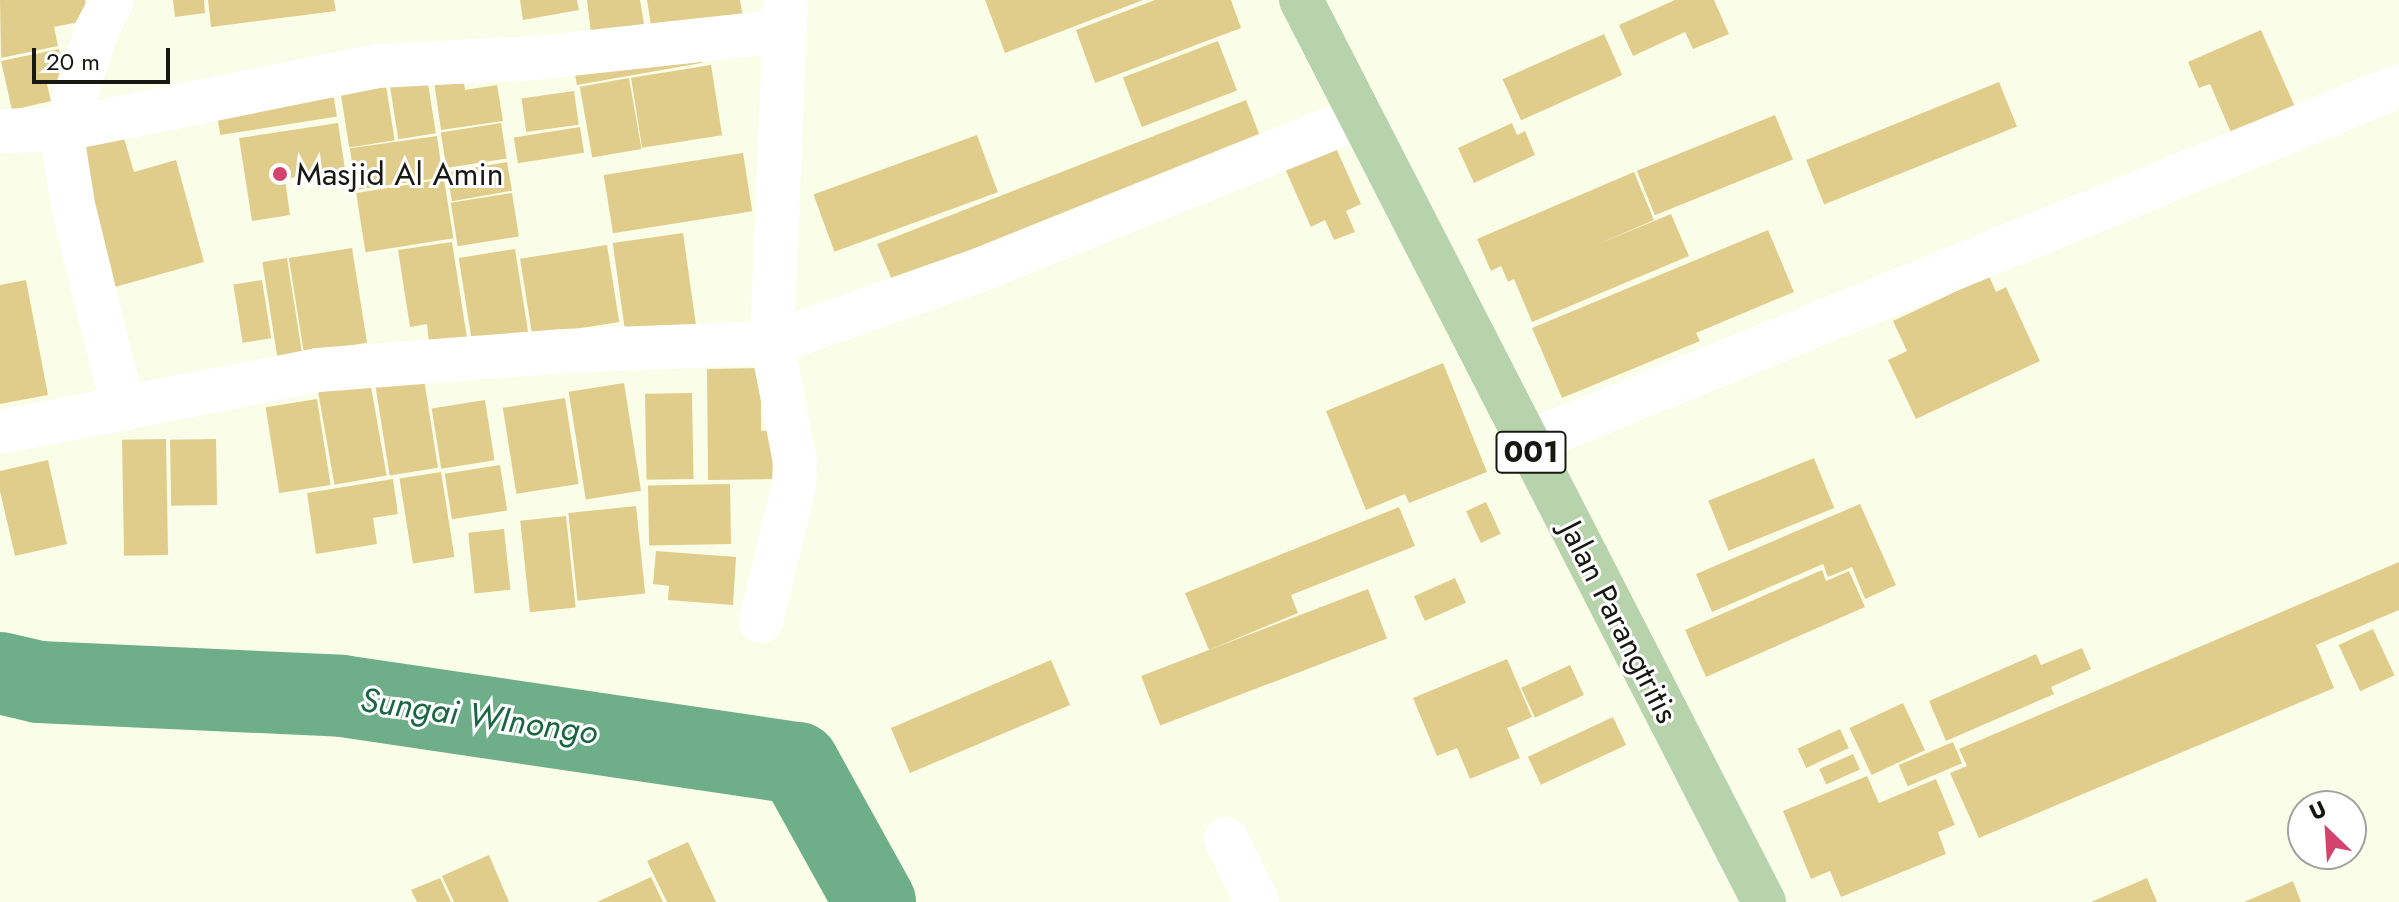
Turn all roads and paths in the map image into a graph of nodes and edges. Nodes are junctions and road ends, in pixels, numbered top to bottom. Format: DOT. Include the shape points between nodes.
graph roads {
  1 [pos="112,0"];
  2 [pos="1301,0"];
  3 [pos="785,16"];
  4 [pos="2399,86"];
  5 [pos="1361,117"];
  6 [pos="65,129"];
  7 [pos="0,131"];
  8 [pos="772,343"];
  9 [pos="123,409"];
  10 [pos="0,432"];
  11 [pos="1527,443"];
  12 [pos="761,621"];
  13 [pos="1226,839"];
  14 [pos="1257,902"];
  15 [pos="1764,902"];
  1 -- 6 [label="street" via="96,31"];
  2 -- 5 [label="main road, Jalan Parangtritis / 001"];
  3 -- 6 [label="street" via="535,58 377,66"];
  3 -- 8 [label="street"];
  4 -- 11 [label="street"];
  5 -- 8 [label="street" via="982,269"];
  5 -- 11 [label="main road, Jalan Parangtritis / 001"];
  6 -- 7 [label="street"];
  6 -- 9 [label="street" via="68,181"];
  8 -- 9 [label="street" via="564,351 318,370"];
  8 -- 12 [label="street" via="795,462"];
  9 -- 10 [label="street"];
  11 -- 15 [label="main road, Jalan Parangtritis / 001"];
  13 -- 14 [label="street"];
}
